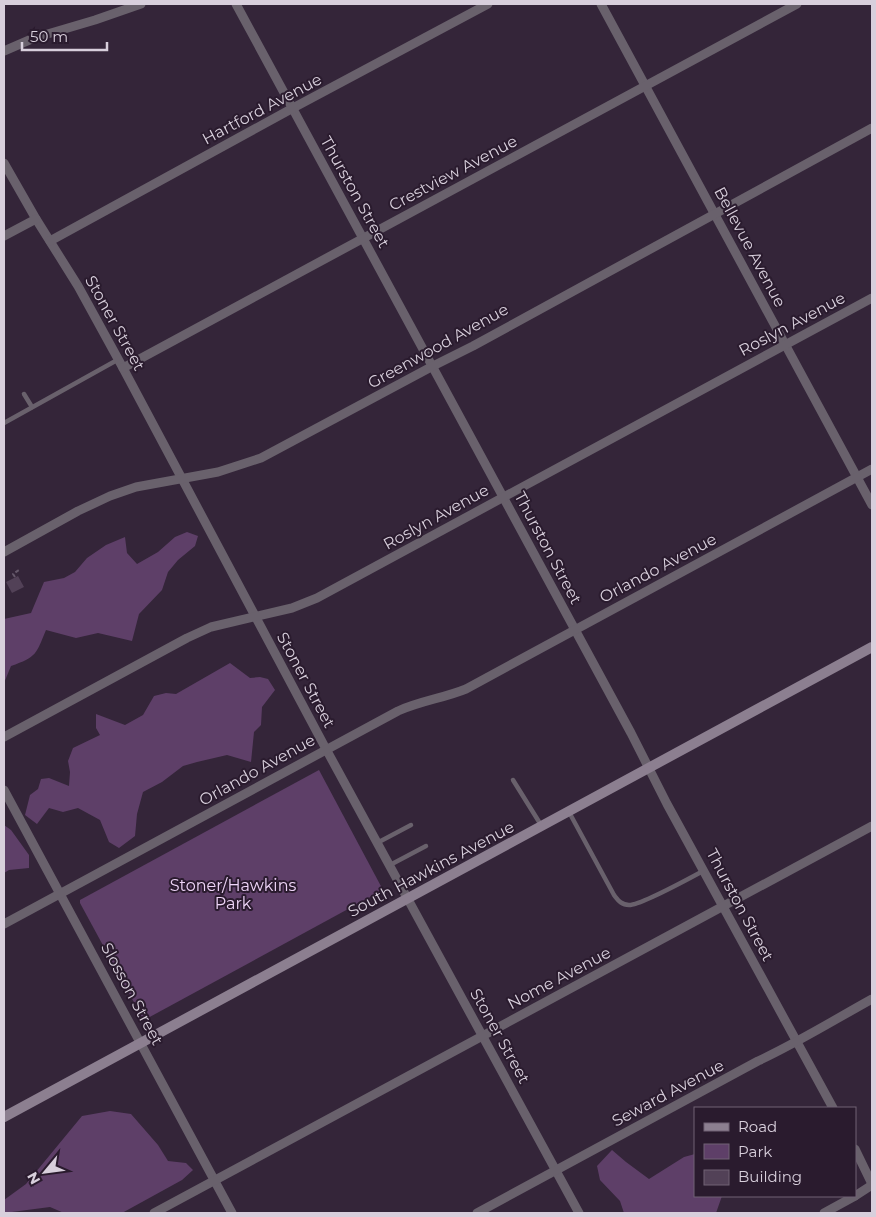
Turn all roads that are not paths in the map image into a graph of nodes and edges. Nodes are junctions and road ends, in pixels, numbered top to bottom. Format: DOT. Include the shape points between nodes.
graph roads {
  1 [pos="141,4"];
  2 [pos="236,4"];
  3 [pos="488,4"];
  4 [pos="601,4"];
  5 [pos="797,4"];
  6 [pos="4,51"];
  7 [pos="645,86"];
  8 [pos="292,108"];
  9 [pos="872,128"];
  10 [pos="4,164"];
  11 [pos="715,213"];
  12 [pos="36,219"];
  13 [pos="4,236"];
  14 [pos="364,238"];
  15 [pos="50,241"];
  16 [pos="872,298"];
  17 [pos="785,344"];
  18 [pos="119,359"];
  19 [pos="432,366"];
  20 [pos="123,368"];
  21 [pos="24,394"];
  22 [pos="32,407"];
  23 [pos="4,423"];
  24 [pos="872,469"];
  25 [pos="857,477"];
  26 [pos="181,478"];
  27 [pos="503,496"];
  28 [pos="872,506"];
  29 [pos="4,552"];
  30 [pos="255,616"];
  31 [pos="575,630"];
  32 [pos="872,647"];
  33 [pos="4,737"];
  34 [pos="326,749"];
  35 [pos="649,768"];
  36 [pos="513,780"];
  37 [pos="4,790"];
  38 [pos="568,812"];
  39 [pos="411,825"];
  40 [pos="542,826"];
  41 [pos="872,826"];
  42 [pos="377,843"];
  43 [pos="426,846"];
  44 [pos="390,865"];
  45 [pos="705,871"];
  46 [pos="60,894"];
  47 [pos="408,898"];
  48 [pos="723,906"];
  49 [pos="4,924"];
  50 [pos="872,999"];
  51 [pos="483,1035"];
  52 [pos="141,1043"];
  53 [pos="797,1043"];
  54 [pos="832,1107"];
  55 [pos="4,1117"];
  56 [pos="856,1151"];
  57 [pos="556,1170"];
  58 [pos="215,1180"];
  59 [pos="872,1184"];
  60 [pos="856,1195"];
  61 [pos="853,1197"];
  62 [pos="154,1213"];
  63 [pos="232,1213"];
  64 [pos="477,1213"];
  65 [pos="579,1213"];
  66 [pos="824,1213"];
  1 -- 6 [label="street" via="34,38"];
  2 -- 8 [label="street, Thurston Street"];
  3 -- 8 [label="street, Hartford Avenue"];
  4 -- 7 [label="street, Bellevue Avenue"];
  5 -- 7 [label="street, Crestview Avenue"];
  7 -- 11 [label="street, Bellevue Avenue"];
  7 -- 14 [label="street, Crestview Avenue"];
  8 -- 14 [label="street, Thurston Street"];
  8 -- 15 [label="street, Hartford Avenue"];
  9 -- 11 [label="street, Greenwood Avenue"];
  10 -- 12 [label="street, Stoner Street"];
  11 -- 17 [label="street, Bellevue Avenue"];
  11 -- 19 [label="street, Greenwood Avenue"];
  12 -- 13 [label="street"];
  12 -- 15 [label="street, Stoner Street"];
  14 -- 19 [label="street, Thurston Street"];
  14 -- 20 [label="street, Crestview Avenue"];
  15 -- 18 [label="street, Stoner Street"];
  16 -- 17 [label="street, Roslyn Avenue"];
  17 -- 25 [label="street, Bellevue Avenue"];
  17 -- 27 [label="street, Roslyn Avenue"];
  18 -- 20 [label="street, Stoner Street"];
  18 -- 22 [label="lane"];
  19 -- 26 [label="street, Greenwood Avenue" via="261,458 218,472"];
  19 -- 27 [label="street, Thurston Street"];
  20 -- 26 [label="street, Stoner Street"];
  21 -- 22 [label="lane"];
  22 -- 23 [label="lane"];
  24 -- 25 [label="street, Orlando Avenue"];
  25 -- 28 [label="street, Bellevue Avenue"];
  25 -- 31 [label="street, Orlando Avenue"];
  26 -- 29 [label="street, Greenwood Avenue" via="110,496"];
  26 -- 30 [label="street, Stoner Street"];
  27 -- 30 [label="street, Roslyn Avenue" via="317,598 292,608"];
  27 -- 31 [label="street, Thurston Street"];
  30 -- 33 [label="street, Roslyn Avenue" via="211,627 187,638"];
  30 -- 34 [label="street, Stoner Street"];
  31 -- 34 [label="street, Orlando Avenue" via="466,689 398,710"];
  31 -- 35 [label="street, Thurston Street"];
  32 -- 35 [label="street, South Hawkins Avenue"];
  34 -- 42 [label="street, Stoner Street"];
  34 -- 46 [label="street, Orlando Avenue"];
  35 -- 38 [label="street, South Hawkins Avenue"];
  35 -- 45 [label="street, Thurston Street"];
  36 -- 40 [label="lane"];
  37 -- 46 [label="street, Slosson Street"];
  38 -- 40 [label="street, South Hawkins Avenue"];
  38 -- 45 [label="lane" via="619,902 628,905 639,902"];
  39 -- 42 [label="lane"];
  40 -- 47 [label="street, South Hawkins Avenue"];
  41 -- 48 [label="street, Nome Avenue"];
  42 -- 44 [label="street, Stoner Street"];
  43 -- 44 [label="lane"];
  44 -- 47 [label="street, Stoner Street"];
  45 -- 48 [label="street, Thurston Street"];
  46 -- 49 [label="street, Orlando Avenue"];
  46 -- 52 [label="street, Slosson Street"];
  47 -- 51 [label="street, Stoner Street"];
  47 -- 52 [label="street, South Hawkins Avenue"];
  48 -- 51 [label="street, Nome Avenue"];
  48 -- 53 [label="street, Thurston Street"];
  50 -- 53 [label="street, Seward Avenue"];
  51 -- 57 [label="street, Stoner Street"];
  51 -- 58 [label="street, Nome Avenue"];
  52 -- 55 [label="street, South Hawkins Avenue"];
  52 -- 58 [label="street, Slosson Street"];
  53 -- 54 [label="street, Thurston Street"];
  53 -- 57 [label="street, Seward Avenue"];
  56 -- 59 [label="street"];
  57 -- 64 [label="street, Seward Avenue"];
  57 -- 65 [label="street, Stoner Street"];
  58 -- 62 [label="street, Nome Avenue"];
  58 -- 63 [label="street, Slosson Street"];
  59 -- 60 [label="street"];
  61 -- 66 [label="street"];
}
